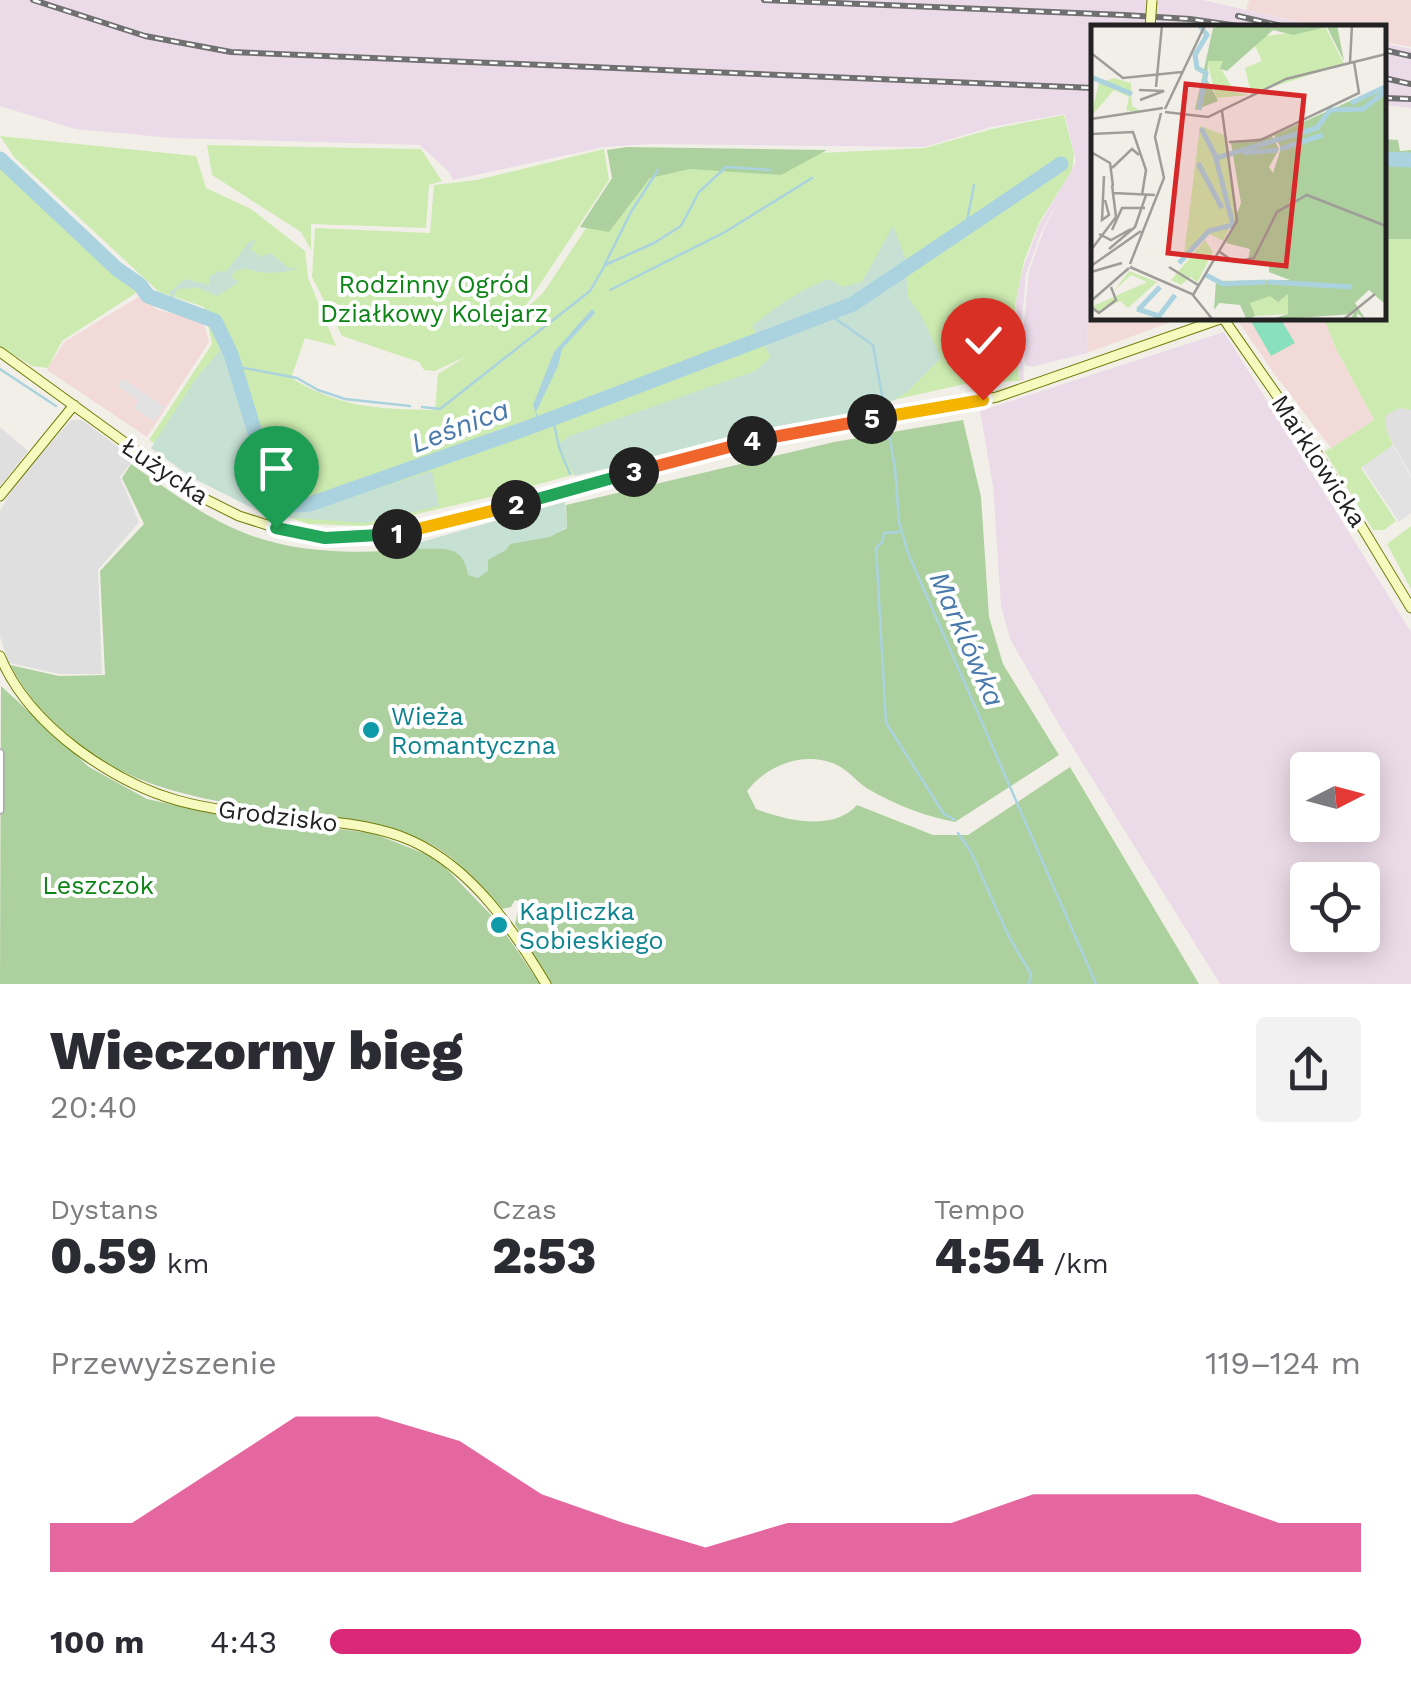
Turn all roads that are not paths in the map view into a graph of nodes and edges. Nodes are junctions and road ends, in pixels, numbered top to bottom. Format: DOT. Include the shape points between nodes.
graph roads {
  1 [pos="1152,0"];
  2 [pos="1150,25"];
  3 [pos="1217,320"];
  4 [pos="1224,320"];
  5 [pos="0,352"];
  6 [pos="74,406"];
  7 [pos="0,496"];
  8 [pos="1411,608"];
  9 [pos="1,658"];
  10 [pos="0,670"];
  11 [pos="0,753"];
  12 [pos="0,810"];
  13 [pos="546,984"];
  1 -- 2 [label="main road, bridge"];
  3 -- 6 [label="main road, Łużycka" via="996,397 770,437 430,527 345,538 298,534 218,506"];
  4 -- 8 [label="main road, Marklowicka" via="1344,495"];
  5 -- 6 [label="main road, Łużycka"];
  6 -- 7 [label="main road"];
  9 -- 10 [label="street, Grodzisko"];
  9 -- 13 [label="main road, Grodzisko" via="44,722 147,792 198,806 368,828 428,850 491,904"];
  11 -- 12 [label="street"];
}
